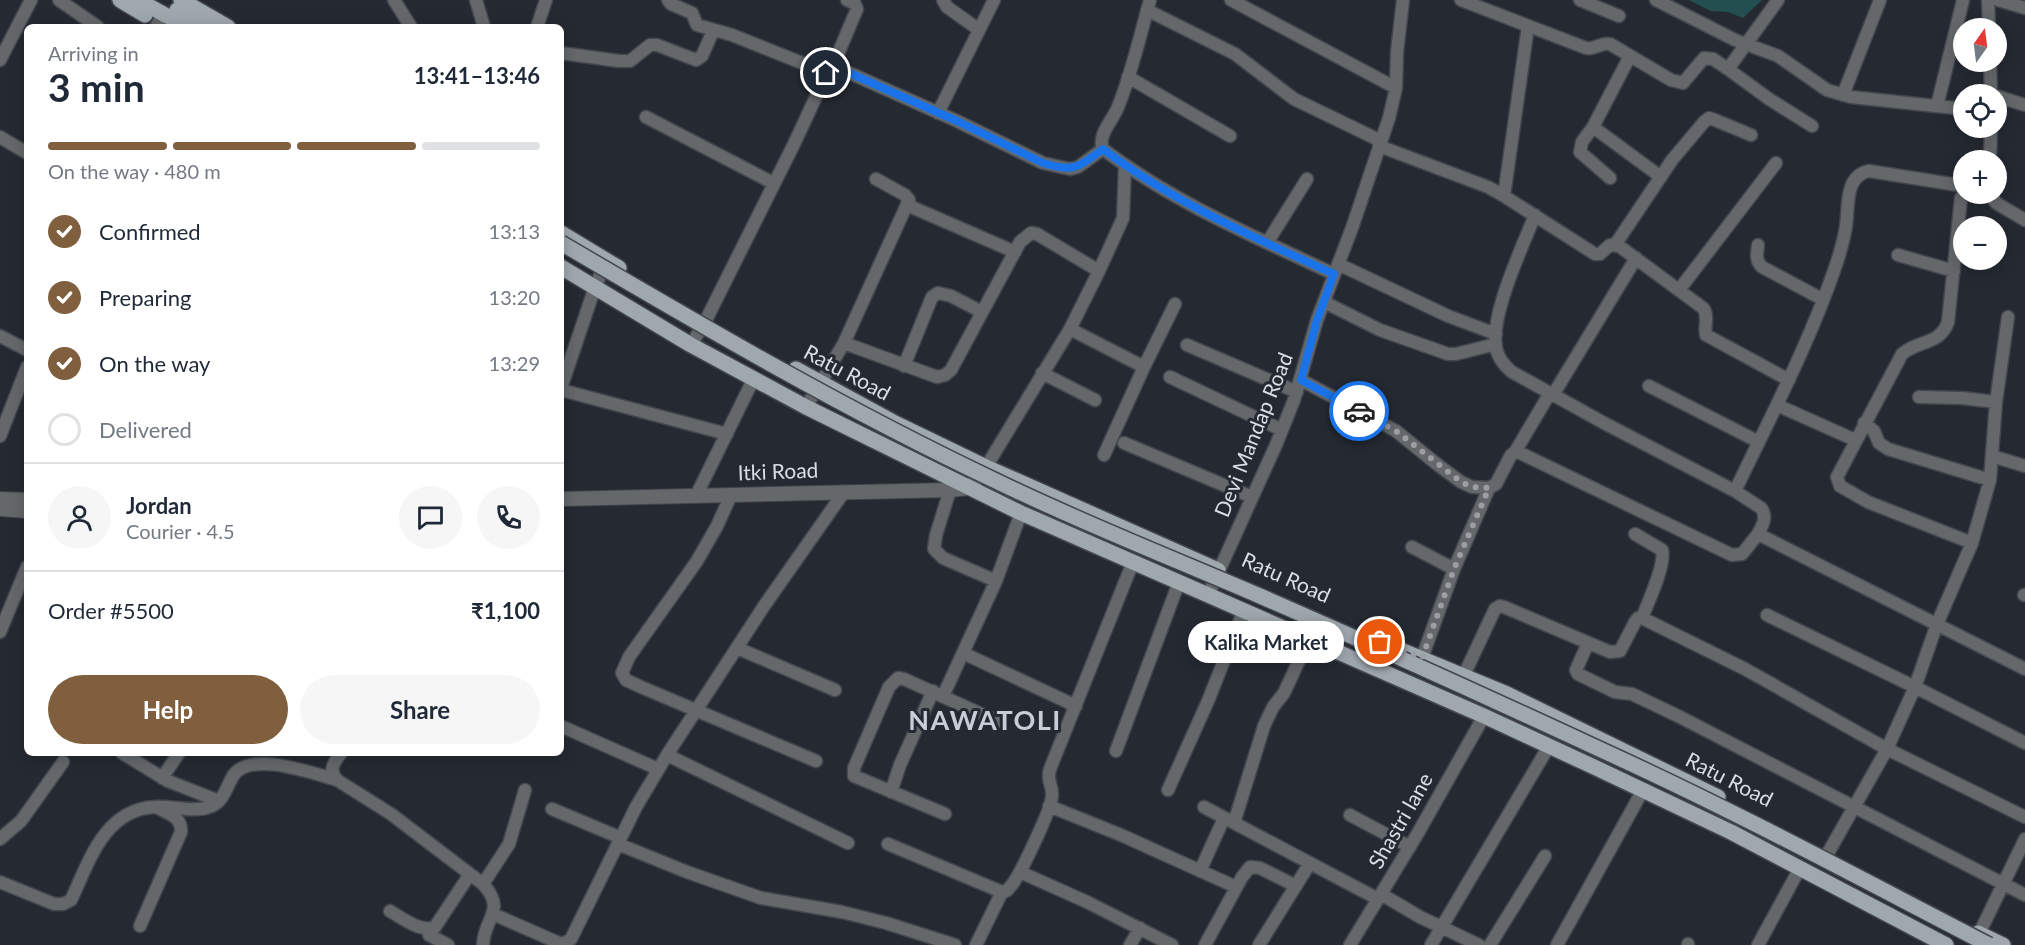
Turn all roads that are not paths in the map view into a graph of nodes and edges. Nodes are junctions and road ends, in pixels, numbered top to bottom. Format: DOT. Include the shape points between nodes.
graph roads {
  1 [pos="31,0"];
  2 [pos="58,0"];
  3 [pos="120,0"];
  4 [pos="138,0"];
  5 [pos="159,0"];
  6 [pos="181,0"];
  7 [pos="394,0"];
  8 [pos="476,0"];
  9 [pos="546,0"];
  10 [pos="668,0"];
  11 [pos="847,0"];
  12 [pos="943,0"];
  13 [pos="994,0"];
  14 [pos="1231,0"];
  15 [pos="1403,0"];
  16 [pos="1461,0"];
  17 [pos="1580,0"];
  18 [pos="1656,0"];
  19 [pos="1778,0"];
  20 [pos="1880,0"];
  21 [pos="1962,0"];
  22 [pos="1988,0"];
  23 [pos="1998,0"];
  24 [pos="1149,5"];
  25 [pos="2025,8"];
  26 [pos="1619,16"];
  27 [pos="1989,18"];
  28 [pos="94,24"];
  29 [pos="157,24"];
  30 [pos="182,24"];
  31 [pos="203,24"];
  32 [pos="223,24"];
  33 [pos="409,24"];
  34 [pos="483,24"];
  35 [pos="538,24"];
  36 [pos="1528,26"];
  37 [pos="978,29"];
  38 [pos="713,30"];
  39 [pos="1746,44"];
  40 [pos="564,53"];
  41 [pos="1630,56"];
  42 [pos="0,60"];
  43 [pos="1728,69"];
  44 [pos="829,70"];
  45 [pos="1128,77"];
  46 [pos="1396,87"];
  47 [pos="1843,95"];
  48 [pos="2007,99"];
  49 [pos="2025,105"];
  50 [pos="1937,106"];
  51 [pos="1953,108"];
  52 [pos="938,113"];
  53 [pos="646,117"];
  54 [pos="1812,126"];
  55 [pos="1593,127"];
  56 [pos="1751,135"];
  57 [pos="1230,136"];
  58 [pos="0,137"];
  59 [pos="1381,144"];
  60 [pos="1103,149"];
  61 [pos="24,151"];
  62 [pos="1776,163"];
  63 [pos="1125,166"];
  64 [pos="1661,177"];
  65 [pos="1610,178"];
  66 [pos="876,179"];
  67 [pos="1307,179"];
  68 [pos="773,183"];
  69 [pos="1953,184"];
  70 [pos="1504,196"];
  71 [pos="1960,204"];
  72 [pos="1996,204"];
  73 [pos="907,205"];
  74 [pos="1535,215"];
  75 [pos="2025,220"];
  76 [pos="564,235"];
  77 [pos="1267,243"];
  78 [pos="564,245"];
  79 [pos="1614,245"];
  80 [pos="1758,245"];
  81 [pos="1015,252"];
  82 [pos="1898,255"];
  83 [pos="564,257"];
  84 [pos="1635,258"];
  85 [pos="607,261"];
  86 [pos="564,269"];
  87 [pos="1336,269"];
  88 [pos="1099,271"];
  89 [pos="1954,271"];
  90 [pos="595,287"];
  91 [pos="1679,290"];
  92 [pos="1822,298"];
  93 [pos="1324,302"];
  94 [pos="1175,304"];
  95 [pos="982,312"];
  96 [pos="2008,317"];
  97 [pos="706,320"];
  98 [pos="1070,329"];
  99 [pos="0,336"];
  100 [pos="1496,339"];
  101 [pos="844,343"];
  102 [pos="691,345"];
  103 [pos="1187,345"];
  104 [pos="24,348"];
  105 [pos="904,366"];
  106 [pos="1144,367"];
  107 [pos="1042,373"];
  108 [pos="24,376"];
  109 [pos="1170,377"];
  110 [pos="754,378"];
  111 [pos="564,380"];
  112 [pos="1789,380"];
  113 [pos="821,383"];
  114 [pos="1299,386"];
  115 [pos="1649,386"];
  116 [pos="564,390"];
  117 [pos="1551,394"];
  118 [pos="1919,397"];
  119 [pos="1095,400"];
  120 [pos="1996,402"];
  121 [pos="1777,405"];
  122 [pos="806,408"];
  123 [pos="1864,423"];
  124 [pos="1282,430"];
  125 [pos="727,434"];
  126 [pos="0,436"];
  127 [pos="1855,440"];
  128 [pos="1124,442"];
  129 [pos="1759,442"];
  130 [pos="1515,452"];
  131 [pos="1104,455"];
  132 [pos="1992,456"];
  133 [pos="2025,466"];
  134 [pos="986,467"];
  135 [pos="1990,480"];
  136 [pos="969,488"];
  137 [pos="1489,488"];
  138 [pos="950,490"];
  139 [pos="1735,491"];
  140 [pos="844,492"];
  141 [pos="696,495"];
  142 [pos="730,495"];
  143 [pos="1252,497"];
  144 [pos="0,499"];
  145 [pos="564,499"];
  146 [pos="24,500"];
  147 [pos="0,509"];
  148 [pos="24,511"];
  149 [pos="1021,513"];
  150 [pos="1635,534"];
  151 [pos="1758,534"];
  152 [pos="1972,543"];
  153 [pos="1412,547"];
  154 [pos="1133,562"];
  155 [pos="1454,569"];
  156 [pos="1218,570"];
  157 [pos="24,574"];
  158 [pos="996,581"];
  159 [pos="1179,582"];
  160 [pos="1208,595"];
  161 [pos="1244,610"];
  162 [pos="1767,615"];
  163 [pos="1642,618"];
  164 [pos="1937,624"];
  165 [pos="0,632"];
  166 [pos="1309,639"];
  167 [pos="1588,643"];
  168 [pos="737,648"];
  169 [pos="963,653"];
  170 [pos="1422,658"];
  171 [pos="2025,669"];
  172 [pos="1464,675"];
  173 [pos="1915,687"];
  174 [pos="835,690"];
  175 [pos="938,694"];
  176 [pos="1076,706"];
  177 [pos="696,710"];
  178 [pos="1484,716"];
  179 [pos="999,722"];
  180 [pos="564,727"];
  181 [pos="2025,743"];
  182 [pos="1549,746"];
  183 [pos="1887,748"];
  184 [pos="1116,751"];
  185 [pos="667,755"];
  186 [pos="127,756"];
  187 [pos="177,756"];
  188 [pos="339,756"];
  189 [pos="253,758"];
  190 [pos="816,761"];
  191 [pos="63,762"];
  192 [pos="658,769"];
  193 [pos="162,778"];
  194 [pos="337,780"];
  195 [pos="525,790"];
  196 [pos="1168,790"];
  197 [pos="1643,790"];
  198 [pos="891,792"];
  199 [pos="219,801"];
  200 [pos="1049,806"];
  201 [pos="154,807"];
  202 [pos="1204,807"];
  203 [pos="1854,808"];
  204 [pos="552,809"];
  205 [pos="945,814"];
  206 [pos="1350,815"];
  207 [pos="2025,817"];
  208 [pos="1229,821"];
  209 [pos="0,839"];
  210 [pos="2025,839"];
  211 [pos="619,841"];
  212 [pos="848,843"];
  213 [pos="888,844"];
  214 [pos="1410,847"];
  215 [pos="1828,853"];
  216 [pos="1545,855"];
  217 [pos="1310,863"];
  218 [pos="1800,868"];
  219 [pos="1200,871"];
  220 [pos="1020,872"];
  221 [pos="470,874"];
  222 [pos="0,882"];
  223 [pos="483,884"];
  224 [pos="2003,884"];
  225 [pos="1296,886"];
  226 [pos="1236,887"];
  227 [pos="1002,892"];
  228 [pos="2025,895"];
  229 [pos="1380,897"];
  230 [pos="390,911"];
  231 [pos="492,914"];
  232 [pos="140,926"];
  233 [pos="1441,927"];
  234 [pos="1140,928"];
  235 [pos="429,935"];
  236 [pos="1984,939"];
  237 [pos="1354,943"];
  238 [pos="557,944"];
  239 [pos="448,945"];
  240 [pos="483,945"];
  241 [pos="955,945"];
  242 [pos="976,945"];
  243 [pos="1130,945"];
  244 [pos="1172,945"];
  245 [pos="1205,945"];
  246 [pos="1259,945"];
  247 [pos="1431,945"];
  248 [pos="1479,945"];
  249 [pos="1490,945"];
  250 [pos="1557,945"];
  251 [pos="1758,945"];
  252 [pos="1946,945"];
  253 [pos="1966,945"];
  254 [pos="2003,945"];
  1 -- 42 [label="street"];
  2 -- 28 [label="street"];
  3 -- 29 [label="main road"];
  4 -- 30 [label="main road"];
  5 -- 31 [label="main road"];
  6 -- 32 [label="main road"];
  7 -- 33 [label="street"];
  8 -- 34 [label="street"];
  9 -- 35 [label="street"];
  10 -- 38 [label="street" via="692,13 697,25"];
  11 -- 44 [label="street" via="857,9"];
  12 -- 37 [label="street"];
  13 -- 37 [label="street"];
  14 -- 46 [label="street"];
  15 -- 46 [label="street, Devi Mandap Road"];
  16 -- 36 [label="street"];
  17 -- 26 [label="street"];
  18 -- 39 [label="street"];
  19 -- 39 [label="street"];
  20 -- 47 [label="street"];
  21 -- 50 [label="street"];
  22 -- 27 [label="street"];
  23 -- 25 [label="street"];
  24 -- 45 [label="street"];
  24 -- 59 [label="street" via="1234,54 1294,99"];
  36 -- 41 [label="street" via="1586,48 1610,44"];
  36 -- 70 [label="street"];
  37 -- 52 [label="street"];
  38 -- 40 [label="street" via="702,56 696,60 657,45 650,45 630,61"];
  38 -- 44 [label="street"];
  39 -- 43 [label="street"];
  39 -- 47 [label="street" via="1787,60 1827,90"];
  41 -- 43 [label="street" via="1677,83 1683,83 1704,58"];
  41 -- 55 [label="street"];
  43 -- 54 [label="street"];
  44 -- 52 [label="street" via="845,71"];
  44 -- 68 [label="street"];
  45 -- 57 [label="street"];
  45 -- 60 [label="street" via="1117,110 1102,137"];
  46 -- 59 [label="street, Devi Mandap Road"];
  47 -- 50 [label="street"];
  48 -- 49 [label="street"];
  50 -- 51 [label="street"];
  52 -- 60 [label="street" via="1054,166 1078,167"];
  53 -- 68 [label="street"];
  55 -- 64 [label="street"];
  55 -- 65 [label="street" via="1580,152"];
  56 -- 64 [label="street" via="1709,118"];
  58 -- 61 [label="street"];
  59 -- 70 [label="street"];
  59 -- 87 [label="street, Devi Mandap Road"];
  60 -- 63 [label="street"];
  62 -- 91 [label="street"];
  63 -- 77 [label="street"];
  63 -- 88 [label="street" via="1123,218"];
  64 -- 79 [label="street"];
  66 -- 73 [label="street" via="905,195"];
  67 -- 77 [label="street"];
  68 -- 97 [label="street"];
  69 -- 92 [label="street" via="1862,173 1851,186 1845,233"];
  70 -- 74 [label="street"];
  71 -- 89 [label="street"];
  72 -- 75 [label="street"];
  73 -- 81 [label="street"];
  73 -- 101 [label="street"];
  74 -- 79 [label="street" via="1595,254"];
  74 -- 100 [label="street" via="1502,301"];
  76 -- 85 [label="main road, Ratu Road"];
  77 -- 87 [label="street"];
  78 -- 236 [label="main road, bridge" via="771,365 998,482 1614,755"];
  79 -- 84 [label="street"];
  80 -- 92 [label="street" via="1756,258 1762,267"];
  81 -- 88 [label="street" via="1026,235 1037,234"];
  81 -- 95 [label="street"];
  82 -- 89 [label="street"];
  83 -- 253 [label="main road" via="776,380 993,492 1610,764"];
  84 -- 91 [label="street"];
  84 -- 117 [label="street"];
  85 -- 90 [label="street"];
  85 -- 97 [label="main road, Ratu Road"];
  86 -- 90 [label="main road"];
  87 -- 93 [label="street, Devi Mandap Road"];
  87 -- 100 [label="street"];
  88 -- 98 [label="street"];
  89 -- 123 [label="street" via="1945,332 1902,354"];
  90 -- 102 [label="main road"];
  90 -- 111 [label="street"];
  91 -- 112 [label="street" via="1706,311 1706,335"];
  92 -- 112 [label="street"];
  93 -- 100 [label="street" via="1380,330 1448,354"];
  93 -- 114 [label="street, Devi Mandap Road"];
  94 -- 106 [label="street"];
  95 -- 105 [label="street" via="945,375 937,377"];
  95 -- 105 [label="street" via="951,296 938,293 932,297"];
  96 -- 120 [label="street"];
  97 -- 102 [label="street"];
  97 -- 113 [label="main road, Ratu Road"];
  98 -- 106 [label="street"];
  98 -- 107 [label="street"];
  99 -- 104 [label="street"];
  100 -- 117 [label="street" via="1502,363"];
  101 -- 105 [label="street"];
  101 -- 113 [label="street"];
  102 -- 110 [label="main road"];
  103 -- 114 [label="street"];
  106 -- 131 [label="street"];
  107 -- 119 [label="street"];
  107 -- 134 [label="street"];
  108 -- 126 [label="street"];
  109 -- 124 [label="street"];
  110 -- 122 [label="main road"];
  110 -- 125 [label="street"];
  112 -- 121 [label="street"];
  113 -- 122 [label="street"];
  113 -- 134 [label="main road, Ratu Road"];
  114 -- 124 [label="street, Devi Mandap Road"];
  114 -- 137 [label="street" via="1396,431 1461,482"];
  115 -- 129 [label="street"];
  116 -- 125 [label="street"];
  117 -- 130 [label="street"];
  117 -- 139 [label="street"];
  118 -- 120 [label="street"];
  120 -- 132 [label="street"];
  121 -- 127 [label="street"];
  121 -- 129 [label="street"];
  122 -- 136 [label="main road"];
  123 -- 127 [label="street"];
  123 -- 135 [label="street" via="1879,444 1888,449"];
  124 -- 143 [label="street, Devi Mandap Road"];
  125 -- 141 [label="street"];
  127 -- 152 [label="street" via="1837,477 1840,486 1868,502"];
  128 -- 143 [label="street"];
  129 -- 139 [label="street"];
  130 -- 137 [label="street" via="1497,484"];
  130 -- 151 [label="street" via="1732,555 1742,554"];
  132 -- 133 [label="street"];
  132 -- 135 [label="street"];
  134 -- 136 [label="street"];
  134 -- 156 [label="main road, Ratu Road"];
  135 -- 152 [label="street"];
  136 -- 138 [label="street, Itki Road"];
  136 -- 149 [label="main road"];
  137 -- 155 [label="street"];
  138 -- 140 [label="street, Itki Road"];
  138 -- 158 [label="street" via="934,549 943,558"];
  139 -- 151 [label="street" via="1764,512"];
  140 -- 142 [label="street, Itki Road"];
  140 -- 168 [label="street"];
  141 -- 142 [label="street, Itki Road"];
  141 -- 145 [label="street, Itki Road"];
  142 -- 177 [label="street" via="697,561 628,657 622,673 626,680"];
  143 -- 156 [label="street, Devi Mandap Road"];
  144 -- 146 [label="street"];
  147 -- 148 [label="street"];
  149 -- 154 [label="main road"];
  149 -- 158 [label="street"];
  150 -- 163 [label="street" via="1662,549 1663,554"];
  151 -- 164 [label="street"];
  152 -- 164 [label="street"];
  153 -- 155 [label="street"];
  154 -- 159 [label="main road"];
  154 -- 176 [label="street"];
  155 -- 170 [label="street"];
  156 -- 160 [label="street, Devi Mandap Road"];
  156 -- 170 [label="main road, Ratu Road"];
  157 -- 165 [label="street"];
  158 -- 169 [label="street"];
  159 -- 160 [label="main road"];
  159 -- 184 [label="street"];
  160 -- 161 [label="main road"];
  161 -- 166 [label="main road"];
  161 -- 196 [label="street"];
  162 -- 173 [label="street"];
  163 -- 167 [label="street" via="1635,622 1620,651 1610,652"];
  163 -- 183 [label="street" via="1745,669"];
  164 -- 171 [label="street"];
  164 -- 173 [label="street"];
  166 -- 178 [label="main road"];
  166 -- 208 [label="street" via="1264,726"];
  167 -- 172 [label="street" via="1500,606 1495,609"];
  167 -- 203 [label="street" via="1577,666 1578,675 1660,707"];
  168 -- 174 [label="street"];
  168 -- 177 [label="street"];
  169 -- 175 [label="street"];
  169 -- 176 [label="street"];
  170 -- 172 [label="main road, Ratu Road"];
  172 -- 215 [label="main road, Ratu Road"];
  173 -- 181 [label="street"];
  173 -- 183 [label="street"];
  175 -- 179 [label="street"];
  175 -- 198 [label="street" via="900,765"];
  175 -- 198 [label="street" via="904,679 893,681 854,768 854,776"];
  176 -- 200 [label="street" via="1047,776 1052,797"];
  177 -- 185 [label="street"];
  177 -- 190 [label="street"];
  178 -- 182 [label="main road"];
  178 -- 214 [label="street, Shastri lane"];
  180 -- 192 [label="street"];
  182 -- 197 [label="main road"];
  182 -- 233 [label="street"];
  183 -- 203 [label="street"];
  183 -- 207 [label="street"];
  185 -- 192 [label="street"];
  185 -- 212 [label="street"];
  186 -- 193 [label="street"];
  187 -- 193 [label="street"];
  188 -- 194 [label="street" via="331,770"];
  189 -- 194 [label="street"];
  189 -- 199 [label="street" via="238,769"];
  191 -- 209 [label="street" via="21,821"];
  192 -- 211 [label="street"];
  193 -- 199 [label="street"];
  194 -- 221 [label="street" via="391,814"];
  195 -- 223 [label="street" via="509,844"];
  197 -- 218 [label="main road"];
  197 -- 250 [label="street"];
  198 -- 205 [label="street"];
  199 -- 201 [label="street" via="200,809"];
  200 -- 219 [label="street"];
  200 -- 220 [label="street"];
  201 -- 222 [label="street" via="125,813 114,822 71,900 63,904"];
  201 -- 232 [label="street" via="182,825"];
  202 -- 208 [label="street"];
  203 -- 215 [label="street"];
  203 -- 224 [label="street"];
  204 -- 211 [label="street"];
  206 -- 214 [label="street"];
  208 -- 217 [label="street"];
  208 -- 219 [label="street"];
  210 -- 224 [label="street"];
  211 -- 238 [label="street" via="571,939"];
  211 -- 241 [label="street" via="687,872 761,897 842,912"];
  213 -- 227 [label="street"];
  214 -- 229 [label="street, Shastri lane"];
  215 -- 236 [label="main road, Ratu Road"];
  216 -- 249 [label="street"];
  217 -- 225 [label="street"];
  217 -- 229 [label="street"];
  218 -- 251 [label="street"];
  218 -- 252 [label="main road"];
  219 -- 226 [label="street"];
  220 -- 227 [label="street"];
  220 -- 234 [label="street"];
  221 -- 223 [label="street"];
  221 -- 230 [label="street" via="435,927 423,928"];
  223 -- 231 [label="street" via="495,901"];
  224 -- 228 [label="street"];
  224 -- 236 [label="street"];
  225 -- 226 [label="street" via="1250,867"];
  225 -- 246 [label="street"];
  226 -- 245 [label="street"];
  227 -- 242 [label="street"];
  229 -- 233 [label="street"];
  229 -- 237 [label="street, Shastri lane"];
  231 -- 238 [label="street"];
  231 -- 240 [label="street"];
  233 -- 247 [label="street"];
  233 -- 248 [label="street"];
  234 -- 243 [label="street"];
  234 -- 244 [label="street"];
  235 -- 239 [label="street"];
  236 -- 254 [label="main road, Ratu Road"];
}
